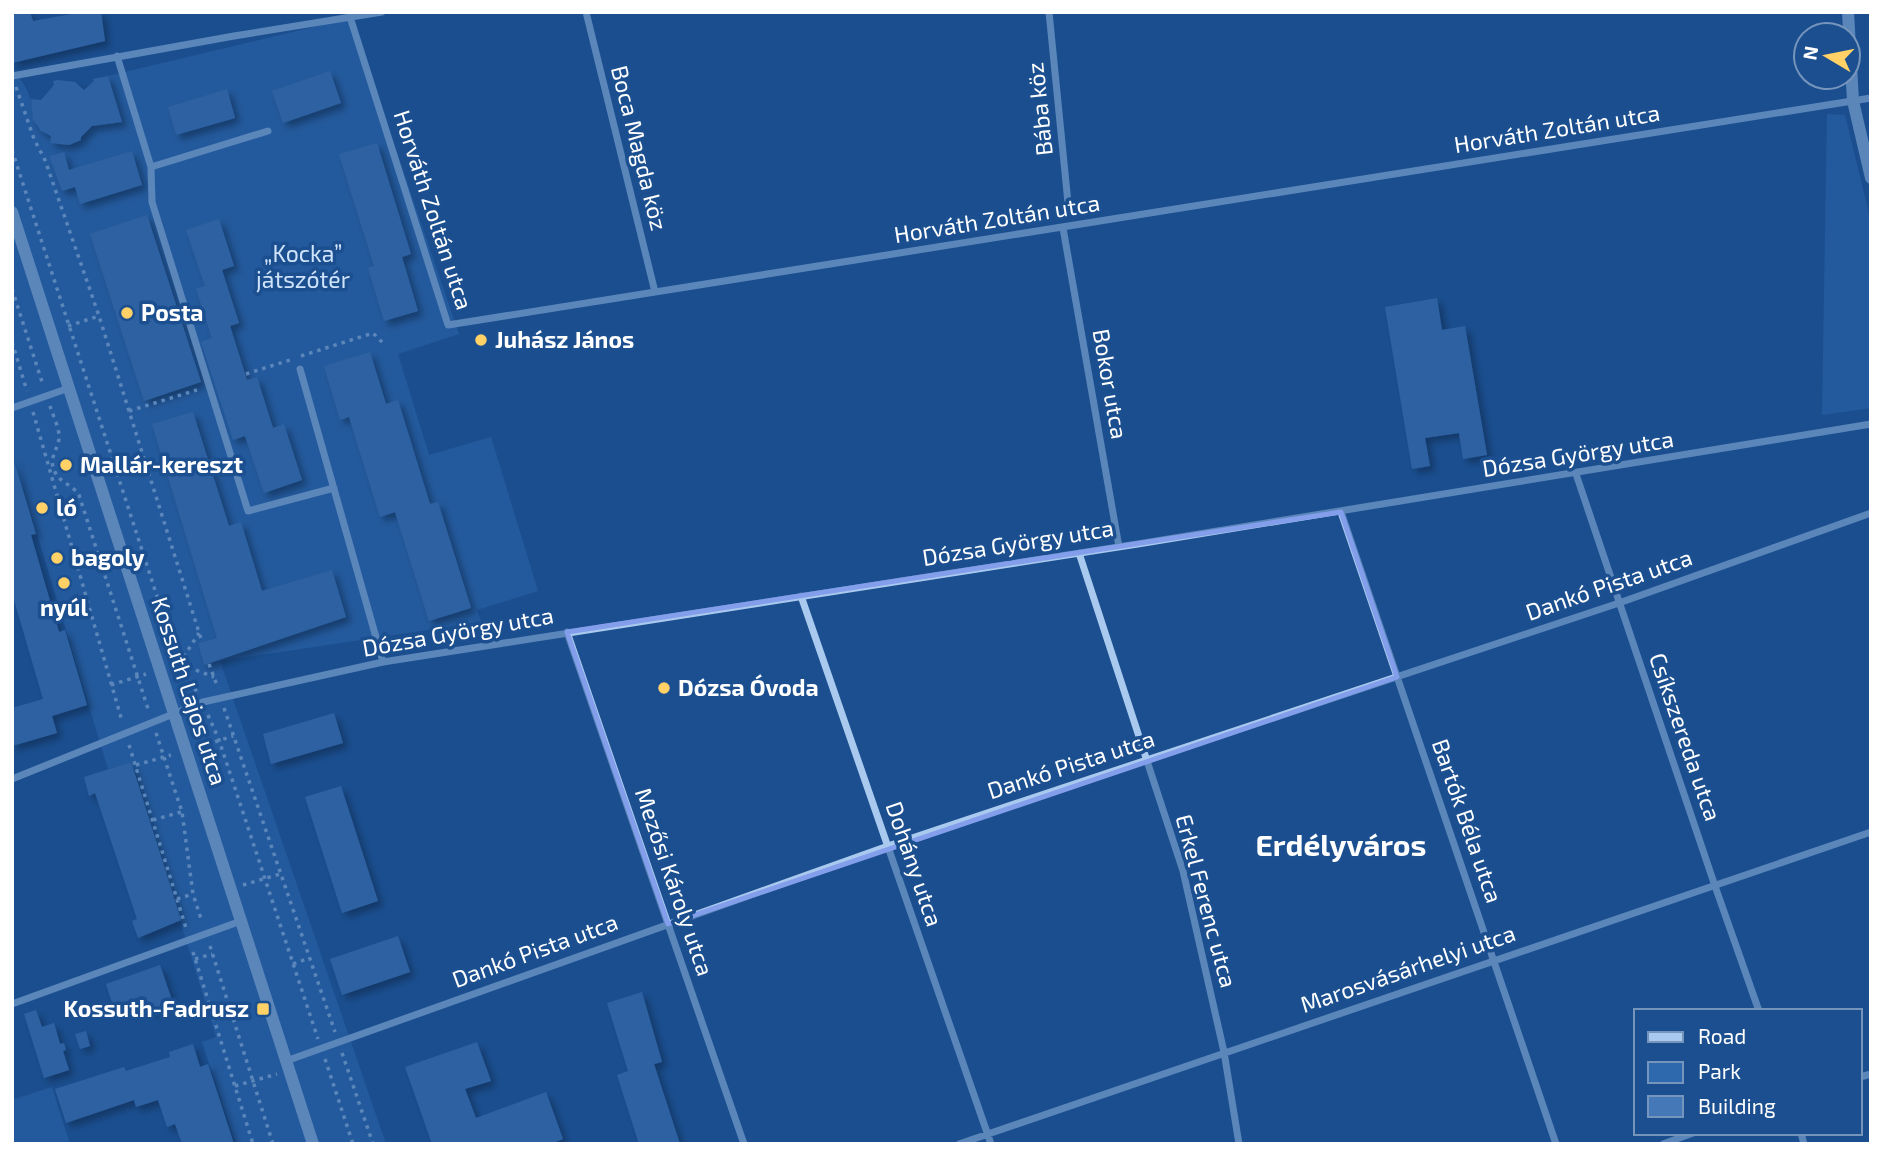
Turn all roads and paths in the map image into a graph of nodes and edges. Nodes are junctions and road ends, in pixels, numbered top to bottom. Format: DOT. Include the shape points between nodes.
graph roads {
  1 [pos="382,12"];
  2 [pos="586,12"];
  3 [pos="1049,12"];
  4 [pos="1848,12"];
  5 [pos="350,17"];
  6 [pos="117,56"];
  7 [pos="12,76"];
  8 [pos="1871,98"];
  9 [pos="1853,101"];
  10 [pos="268,131"];
  11 [pos="12,150"];
  12 [pos="151,167"];
  13 [pos="1871,178"];
  14 [pos="1068,202"];
  15 [pos="12,212"];
  16 [pos="1063,228"];
  17 [pos="655,292"];
  18 [pos="385,345"];
  19 [pos="300,369"];
  20 [pos="246,374"];
  21 [pos="209,386"];
  22 [pos="69,387"];
  23 [pos="12,408"];
  24 [pos="129,411"];
  25 [pos="1871,424"];
  26 [pos="1576,474"];
  27 [pos="334,488"];
  28 [pos="1341,512"];
  29 [pos="1871,513"];
  30 [pos="1119,547"];
  31 [pos="1079,553"];
  32 [pos="801,596"];
  33 [pos="1619,603"];
  34 [pos="199,632"];
  35 [pos="567,632"];
  36 [pos="202,642"];
  37 [pos="383,663"];
  38 [pos="179,664"];
  39 [pos="209,664"];
  40 [pos="215,677"];
  41 [pos="1397,677"];
  42 [pos="221,697"];
  43 [pos="203,702"];
  44 [pos="174,712"];
  45 [pos="1146,761"];
  46 [pos="12,779"];
  47 [pos="182,812"];
  48 [pos="153,820"];
  49 [pos="1871,831"];
  50 [pos="888,846"];
  51 [pos="280,874"];
  52 [pos="264,879"];
  53 [pos="1714,886"];
  54 [pos="193,894"];
  55 [pos="177,899"];
  56 [pos="241,921"];
  57 [pos="668,923"];
  58 [pos="212,954"];
  59 [pos="309,958"];
  60 [pos="195,959"];
  61 [pos="1493,960"];
  62 [pos="293,964"];
  63 [pos="12,1004"];
  64 [pos="1758,1009"];
  65 [pos="338,1042"];
  66 [pos="321,1048"];
  67 [pos="1224,1052"];
  68 [pos="286,1061"];
  69 [pos="988,1134"];
  70 [pos="1688,1135"];
  71 [pos="313,1144"];
  72 [pos="352,1144"];
  73 [pos="373,1144"];
  74 [pos="744,1144"];
  75 [pos="959,1144"];
  76 [pos="991,1144"];
  77 [pos="1239,1144"];
  78 [pos="1556,1144"];
  79 [pos="1663,1144"];
  1 -- 5 [label="street"];
  2 -- 17 [label="street, Boca Magda köz"];
  3 -- 14 [label="street, Bába köz"];
  4 -- 9 [label="street"];
  5 -- 6 [label="street"];
  5 -- 17 [label="street, Horváth Zoltán utca" via="448,325"];
  6 -- 7 [label="street"];
  6 -- 12 [label="street"];
  7 -- 24 [label="path"];
  8 -- 9 [label="street, Horváth Zoltán utca"];
  9 -- 13 [label="street"];
  9 -- 16 [label="street, Horváth Zoltán utca"];
  10 -- 12 [label="street"];
  11 -- 38 [label="path"];
  12 -- 21 [label="street" via="152,202"];
  15 -- 22 [label="street, Kossuth Lajos utca"];
  16 -- 17 [label="street, Horváth Zoltán utca"];
  16 -- 30 [label="street, Bokor utca"];
  18 -- 20 [label="path" via="373,333"];
  19 -- 27 [label="street"];
  21 -- 24 [label="path"];
  21 -- 27 [label="street" via="248,511"];
  22 -- 23 [label="street"];
  22 -- 44 [label="street, Kossuth Lajos utca"];
  24 -- 34 [label="path"];
  25 -- 26 [label="street, Dózsa György utca"];
  26 -- 28 [label="street, Dózsa György utca"];
  26 -- 33 [label="street, Csíkszereda utca"];
  27 -- 37 [label="street"];
  28 -- 30 [label="street, Dózsa György utca"];
  28 -- 41 [label="street, Bartók Béla utca"];
  29 -- 33 [label="street, Dankó Pista utca"];
  30 -- 31 [label="street, Dózsa György utca"];
  31 -- 32 [label="street, Dózsa György utca"];
  31 -- 45 [label="street, Erkel Ferenc utca"];
  32 -- 35 [label="street, Dózsa György utca"];
  32 -- 50 [label="street, Dohány utca"];
  33 -- 41 [label="street, Dankó Pista utca"];
  33 -- 53 [label="street, Csíkszereda utca"];
  34 -- 36 [label="path"];
  34 -- 38 [label="path"];
  35 -- 37 [label="street, Dózsa György utca"];
  35 -- 57 [label="street, Mezősi Károly utca"];
  37 -- 42 [label="street, Dózsa György utca"];
  38 -- 40 [label="path"];
  38 -- 43 [label="path"];
  39 -- 40 [label="path"];
  40 -- 42 [label="path"];
  41 -- 45 [label="street, Dankó Pista utca"];
  41 -- 61 [label="street, Bartók Béla utca"];
  42 -- 43 [label="street, Dózsa György utca"];
  42 -- 51 [label="path"];
  43 -- 44 [label="street, Dózsa György utca"];
  43 -- 52 [label="path"];
  44 -- 46 [label="street, Dózsa György utca"];
  44 -- 56 [label="street, Kossuth Lajos utca"];
  45 -- 50 [label="street, Dankó Pista utca"];
  45 -- 67 [label="street, Erkel Ferenc utca" via="1183,871"];
  47 -- 48 [label="path"];
  49 -- 53 [label="street, Marosvásárhelyi utca"];
  50 -- 57 [label="street, Dankó Pista utca"];
  50 -- 69 [label="street, Dohány utca"];
  51 -- 52 [label="path"];
  51 -- 59 [label="path"];
  52 -- 62 [label="path"];
  53 -- 61 [label="street, Marosvásárhelyi utca"];
  53 -- 64 [label="street, Csíkszereda utca"];
  54 -- 55 [label="path"];
  56 -- 63 [label="street"];
  56 -- 68 [label="street, Kossuth Lajos utca"];
  57 -- 65 [label="street, Dankó Pista utca"];
  57 -- 74 [label="street, Mezősi Károly utca"];
  58 -- 60 [label="path"];
  59 -- 62 [label="path"];
  59 -- 65 [label="path"];
  61 -- 67 [label="street, Marosvásárhelyi utca"];
  61 -- 78 [label="street, Bartók Béla utca"];
  62 -- 66 [label="path"];
  65 -- 66 [label="street, Dankó Pista utca"];
  65 -- 73 [label="path"];
  66 -- 68 [label="street, Dankó Pista utca"];
  66 -- 72 [label="path"];
  67 -- 69 [label="street, Marosvásárhelyi utca"];
  67 -- 77 [label="street, Erkel Ferenc utca"];
  68 -- 71 [label="street, Kossuth Lajos utca"];
  69 -- 75 [label="street, Marosvásárhelyi utca"];
  69 -- 76 [label="street, Dohány utca"];
  70 -- 79 [label="street"];
}
